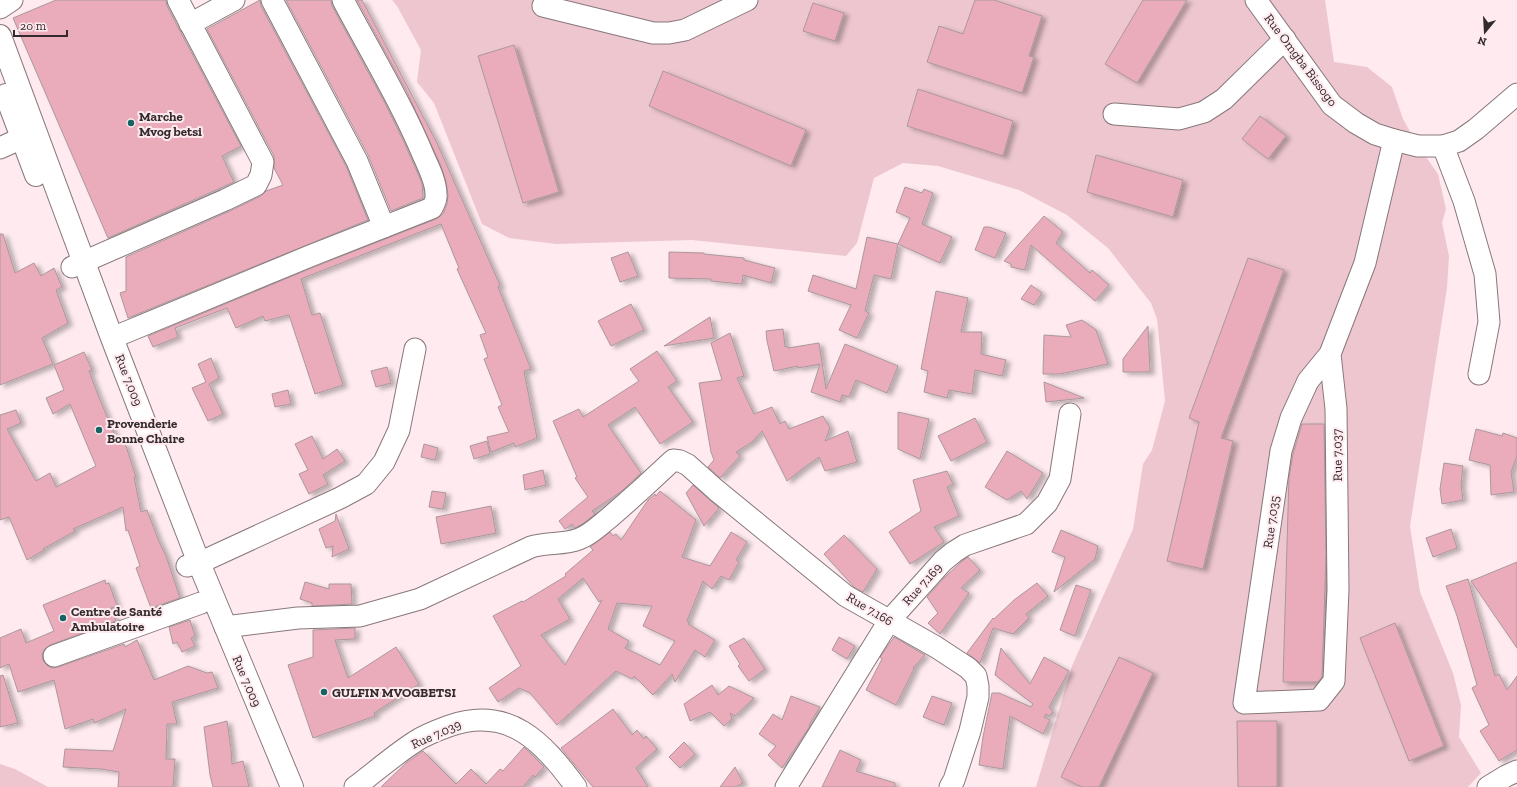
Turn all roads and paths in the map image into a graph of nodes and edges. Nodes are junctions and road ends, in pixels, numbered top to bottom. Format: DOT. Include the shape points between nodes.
graph roads {
  1 [pos="12,0"];
  2 [pos="178,0"];
  3 [pos="234,0"];
  4 [pos="272,0"];
  5 [pos="343,0"];
  6 [pos="747,0"];
  7 [pos="1256,0"];
  8 [pos="543,6"];
  9 [pos="0,8"];
  10 [pos="190,24"];
  11 [pos="0,36"];
  12 [pos="1285,39"];
  13 [pos="0,78"];
  14 [pos="1517,94"];
  15 [pos="1114,114"];
  16 [pos="22,138"];
  17 [pos="1394,140"];
  18 [pos="1442,146"];
  19 [pos="0,148"];
  20 [pos="384,227"];
  21 [pos="78,265"];
  22 [pos="112,338"];
  23 [pos="415,349"];
  24 [pos="1330,354"];
  25 [pos="1479,374"];
  26 [pos="1070,414"];
  27 [pos="193,564"];
  28 [pos="201,603"];
  29 [pos="889,621"];
  30 [pos="225,627"];
  31 [pos="54,656"];
  32 [pos="1244,703"];
  33 [pos="1517,771"];
  34 [pos="958,785"];
  35 [pos="278,787"];
  36 [pos="292,787"];
  37 [pos="355,787"];
  38 [pos="576,787"];
  39 [pos="786,787"];
  40 [pos="1488,787"];
  1 -- 9 [label="street"];
  2 -- 10 [label="street"];
  3 -- 10 [label="street"];
  4 -- 20 [label="street" via="357,161"];
  5 -- 20 [label="street" via="407,121 432,178 436,194 432,208"];
  6 -- 8 [label="street" via="685,30 668,33 653,33"];
  7 -- 12 [label="street, Rue Omgba Bissogo"];
  10 -- 21 [label="street" via="263,162 261,175 256,185"];
  11 -- 21 [label="main road, Rue 7.009"];
  12 -- 15 [label="street" via="1224,99 1204,112 1179,119"];
  12 -- 17 [label="street, Rue Omgba Bissogo" via="1332,105 1375,134"];
  13 -- 16 [label="main road, Rue 7.009"];
  14 -- 18 [label="street, Rue Omgba Bissogo" via="1459,141"];
  16 -- 19 [label="street"];
  16 -- 21 [label="main road, Rue 7.009"];
  17 -- 18 [label="street, Rue Omgba Bissogo" via="1418,146"];
  17 -- 24 [label="street, Rue 7.037" via="1365,263"];
  18 -- 25 [label="street" via="1464,201 1485,274 1488,322"];
  20 -- 22 [label="street"];
  21 -- 22 [label="main road, Rue 7.009"];
  21 -- 27 [label="main road, Rue 7.009"];
  22 -- 27 [label="main road, Rue 7.009"];
  23 -- 27 [label="street" via="399,430 384,462 366,484"];
  24 -- 32 [label="street, Rue 7.035" via="1308,381 1291,418 1281,451"];
  24 -- 32 [label="street, Rue 7.037" via="1336,409 1338,499 1334,682 1320,700"];
  26 -- 29 [label="street, Rue 7.169" via="1060,479 1047,503 1026,524 965,545 954,552"];
  27 -- 28 [label="main road, Rue 7.009"];
  27 -- 30 [label="main road, Rue 7.009"];
  28 -- 31 [label="street"];
  28 -- 35 [label="main road, Rue 7.009"];
  29 -- 30 [label="street, Rue 7.166" via="846,596 688,465 673,460 638,494 578,540 531,547 420,599 360,616 298,618"];
  29 -- 34 [label="street, Rue 7.166" via="968,668 976,676 978,697"];
  29 -- 39 [label="street, Rue 7.169"];
  30 -- 36 [label="main road, Rue 7.009"];
  33 -- 40 [label="street"];
  37 -- 38 [label="street, Rue 7.039" via="417,740 462,721 484,719 499,721 531,737"];
}
